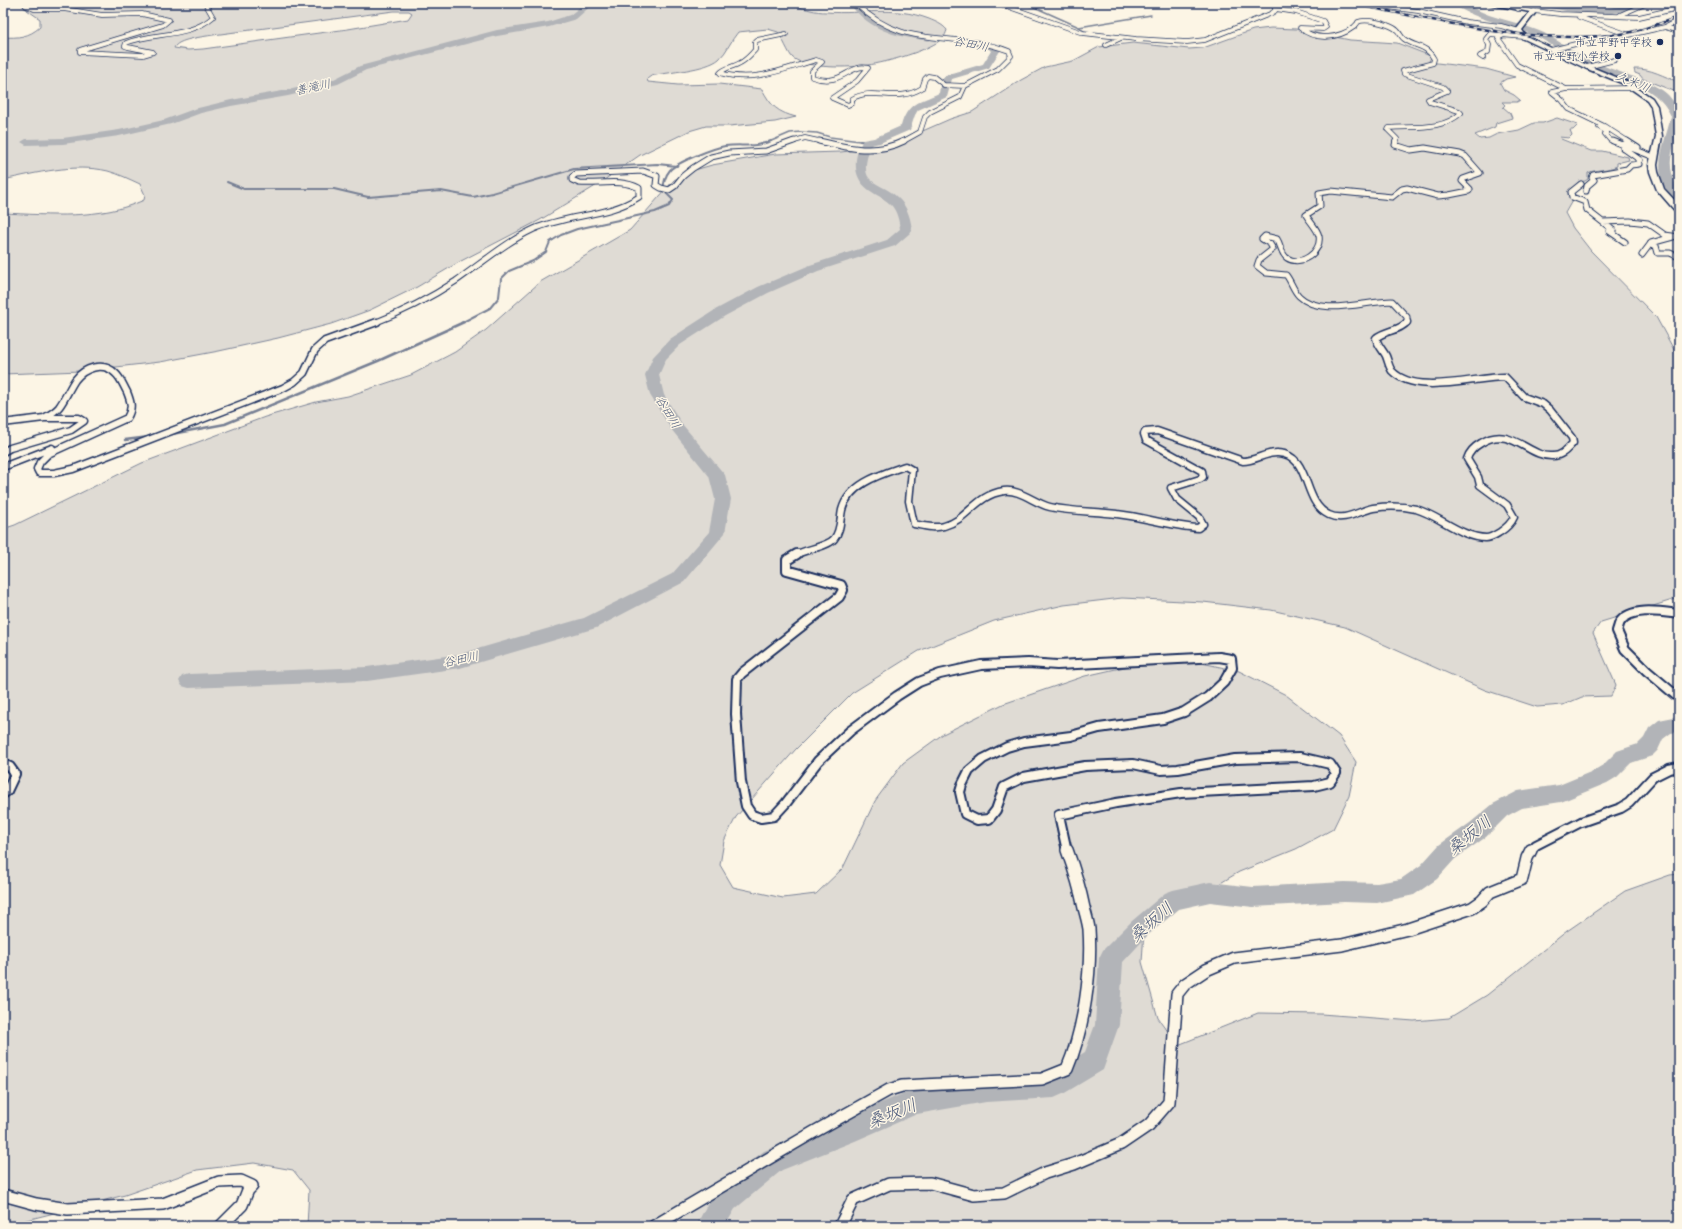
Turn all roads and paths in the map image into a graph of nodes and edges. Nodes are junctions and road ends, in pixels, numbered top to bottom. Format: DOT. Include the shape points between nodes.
graph roads {
  1 [pos="24,3"];
  2 [pos="205,3"];
  3 [pos="855,3"];
  4 [pos="998,3"];
  5 [pos="1275,3"];
  6 [pos="1357,3"];
  7 [pos="1486,3"];
  8 [pos="1504,3"];
  9 [pos="1647,3"];
  10 [pos="1666,3"];
  11 [pos="1679,7"];
  12 [pos="1276,9"];
  13 [pos="1518,9"];
  14 [pos="1534,11"];
  15 [pos="1576,15"];
  16 [pos="1620,15"];
  17 [pos="1679,20"];
  18 [pos="1664,27"];
  19 [pos="1520,29"];
  20 [pos="1679,31"];
  21 [pos="786,34"];
  22 [pos="1504,35"];
  23 [pos="1629,36"];
  24 [pos="1524,37"];
  25 [pos="1124,38"];
  26 [pos="1106,45"];
  27 [pos="1553,50"];
  28 [pos="1483,58"];
  29 [pos="1615,60"];
  30 [pos="1588,67"];
  31 [pos="965,86"];
  32 [pos="1634,88"];
  33 [pos="1566,89"];
  34 [pos="1592,125"];
  35 [pos="1624,144"];
  36 [pos="1638,148"];
  37 [pos="1654,157"];
  38 [pos="1581,184"];
  39 [pos="1586,190"];
  40 [pos="1679,210"];
  41 [pos="1603,222"];
  42 [pos="1676,237"];
  43 [pos="1625,242"];
  44 [pos="1650,244"];
  45 [pos="1642,255"];
  46 [pos="1679,256"];
  47 [pos="44,418"];
  48 [pos="3,423"];
  49 [pos="65,445"];
  50 [pos="3,452"];
  51 [pos="3,467"];
  52 [pos="1679,614"];
  53 [pos="1679,698"];
  54 [pos="3,764"];
  55 [pos="1679,767"];
  56 [pos="3,794"];
  57 [pos="3,1195"];
  58 [pos="221,1226"];
  59 [pos="654,1226"];
  60 [pos="840,1226"];
  1 -- 2 [label="street" via="34,8 64,9 102,15 142,14 169,20 163,25 80,50 143,55 153,52 128,47 126,44 177,33 206,23 213,17"];
  3 -- 31 [label="street" via="879,23 896,31 986,43 1008,51 1011,56 998,69"];
  4 -- 25 [label="street" via="1083,33"];
  5 -- 12 [label="street"];
  6 -- 19 [label="street"];
  7 -- 13 [label="main road"];
  8 -- 13 [label="street"];
  9 -- 16 [label="street"];
  10 -- 11 [label="main road"];
  11 -- 16 [label="street" via="1646,16"];
  12 -- 25 [label="street" via="1270,14 1205,40 1187,42"];
  12 -- 59 [label="street" via="1296,12 1322,21 1326,27 1323,29 1300,28 1316,38 1338,35 1352,29 1359,22 1370,22 1396,29 1404,39 1430,51 1433,63 1410,68 1403,71 1404,74 1443,87 1446,91 1428,99 1430,102 1461,113 1457,118 1440,124 1388,130 1397,139 1395,145 1411,150 1424,148 1460,154 1480,173 1463,179 1469,191 1447,196 1407,188 1392,197 1363,192 1321,192 1320,206 1306,215 1319,238 1319,246 1314,253 1302,259 1290,259 1284,254 1277,239 1265,236 1262,239 1273,249 1259,260 1259,270 1286,275 1294,292 1311,303 1337,306 1392,301 1407,317 1407,323 1379,334 1376,338 1391,370 1397,375 1417,382 1442,384 1489,376 1505,377 1524,398 1542,404 1550,410 1572,438 1573,443 1559,455 1549,456 1498,436 1488,436 1472,450 1467,459 1480,485 1507,505 1514,517 1506,528 1487,538 1468,534 1431,514 1400,507 1373,508 1345,517 1330,516 1315,505 1303,468 1288,456 1275,453 1250,462 1243,461 1157,431 1145,432 1146,440 1202,471 1203,477 1200,481 1171,488 1177,499 1199,517 1203,524 1198,528 1182,528 1118,514 1050,507 1015,491 997,491 987,495 952,524 943,527 924,527 914,524 910,509 912,470 905,466 857,488 844,505 834,539 787,560 787,570 841,585 843,590 838,598 742,672 737,679 736,714 741,782 746,806 752,815 761,818 774,816 818,761 850,731 897,696 919,682 940,674 981,664 1057,665 1219,657 1231,659 1232,668 1224,682 1208,697 1184,712 1163,719 1024,742 983,759 969,771 960,792 965,814 977,820 989,818 996,810 1004,787 1024,777 1085,766 1133,764 1178,769 1235,759 1300,757 1330,764 1336,773 1330,782 1314,786 1180,793 1116,802 1059,814 1090,928 1088,979 1081,1026 1067,1069 1042,1079 902,1086 888,1090"];
  13 -- 14 [label="main road"];
  14 -- 15 [label="street"];
  14 -- 19 [label="main road"];
  15 -- 16 [label="street"];
  15 -- 23 [label="street"];
  17 -- 18 [label="street"];
  18 -- 20 [label="street"];
  18 -- 23 [label="street"];
  19 -- 24 [label="main road"];
  21 -- 31 [label="street" via="757,40 755,50 741,64 723,69 720,73 733,76 763,75 816,60 822,62 812,71 812,77 832,80 858,68 868,68 866,73 832,98 848,105 852,104 852,99 862,94 900,95 916,92 922,88 928,76 934,77 944,85"];
  22 -- 24 [label="street"];
  22 -- 28 [label="street" via="1490,34 1487,37 1489,48 1488,52 1480,56"];
  22 -- 33 [label="street" via="1498,38 1513,61"];
  23 -- 27 [label="street" via="1596,39"];
  24 -- 27 [label="main road"];
  25 -- 26 [label="street"];
  27 -- 30 [label="main road"];
  29 -- 30 [label="street"];
  30 -- 32 [label="main road"];
  31 -- 49 [label="street" via="960,97 926,116 923,128 917,135 879,150 848,148 816,140 798,139 761,152 738,152 717,156 694,167 676,188 670,189 660,188 656,185 656,176 643,171 576,174 572,180 580,183 634,184 639,188 639,197 625,205 539,227 508,243 422,302 380,322 325,341 314,351 302,376 279,390 72,470 50,475 39,473 37,469 44,458"];
  32 -- 33 [label="street"];
  32 -- 37 [label="main road" via="1650,99 1654,106 1659,136"];
  33 -- 36 [label="street" via="1552,92 1569,109 1604,126"];
  34 -- 35 [label="street" via="1607,132 1605,134 1610,140"];
  35 -- 37 [label="street"];
  35 -- 39 [label="street" via="1623,148 1640,160 1639,164 1631,165 1627,169 1593,175 1594,180"];
  37 -- 40 [label="main road" via="1656,181"];
  38 -- 41 [label="street" via="1572,190 1572,197 1586,203 1588,210"];
  41 -- 42 [label="street" via="1648,223 1658,232"];
  41 -- 43 [label="street" via="1614,230 1609,231"];
  42 -- 44 [label="street"];
  44 -- 45 [label="street"];
  44 -- 46 [label="street" via="1656,246 1658,253"];
  47 -- 48 [label="street"];
  47 -- 49 [label="street" via="59,408 70,387 82,372 89,368 106,367 114,370 132,402 132,411 127,418"];
  47 -- 50 [label="street" via="84,420 71,430"];
  49 -- 51 [label="street"];
  52 -- 53 [label="street" via="1655,610 1628,615 1620,622 1617,631 1625,649"];
  54 -- 56 [label="street" via="10,767 15,774"];
  55 -- 60 [label="street" via="1670,767 1649,780 1630,802 1620,809 1580,823 1533,846 1527,854 1522,879 1490,892 1482,902 1472,908 1408,929 1342,945 1234,958 1200,973 1177,994 1169,1102 1148,1125 1121,1144 1045,1173 1004,1193 974,1195 930,1183 889,1184 853,1200"];
  57 -- 58 [label="street" via="68,1209 163,1204 219,1182 241,1181 252,1186 242,1205"];
}
